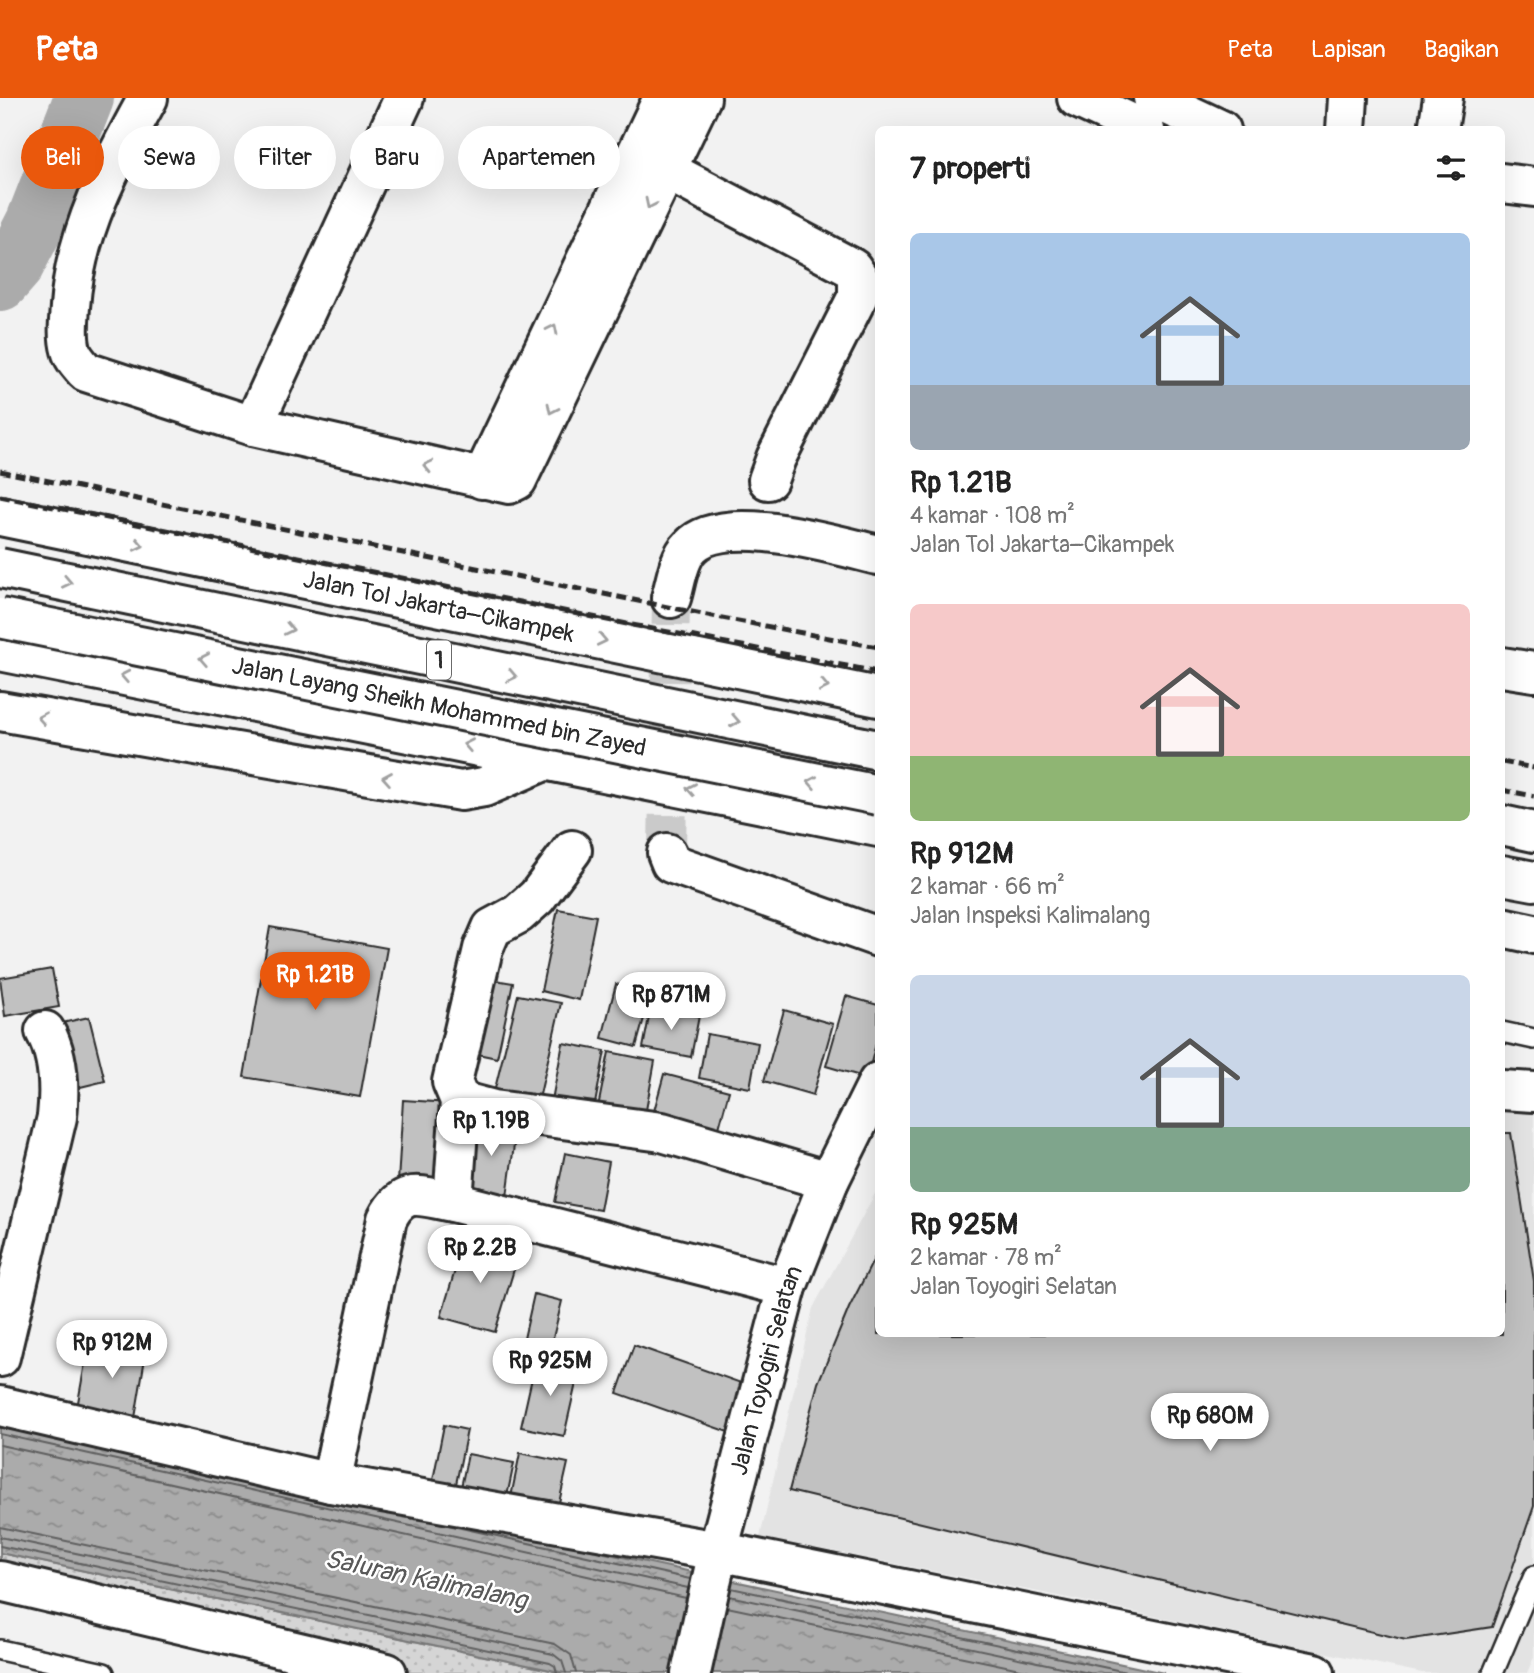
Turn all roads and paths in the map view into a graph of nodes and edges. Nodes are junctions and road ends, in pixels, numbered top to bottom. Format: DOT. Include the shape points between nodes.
graph roads {
  1 [pos="148,98"];
  2 [pos="404,98"];
  3 [pos="663,98"];
  4 [pos="701,98"];
  5 [pos="1077,98"];
  6 [pos="1153,98"];
  7 [pos="1348,98"];
  8 [pos="1443,98"];
  9 [pos="1136,126"];
  10 [pos="1212,126"];
  11 [pos="1346,126"];
  12 [pos="1439,126"];
  13 [pos="651,163"];
  14 [pos="1505,183"];
  15 [pos="1534,187"];
  16 [pos="253,426"];
  17 [pos="768,480"];
  18 [pos="0,516"];
  19 [pos="875,554"];
  20 [pos="0,568"];
  21 [pos="671,598"];
  22 [pos="0,618"];
  23 [pos="0,651"];
  24 [pos="1505,667"];
  25 [pos="1534,672"];
  26 [pos="875,696"];
  27 [pos="0,711"];
  28 [pos="875,749"];
  29 [pos="546,760"];
  30 [pos="875,794"];
  31 [pos="875,826"];
  32 [pos="1505,826"];
  33 [pos="1534,832"];
  34 [pos="572,850"];
  35 [pos="667,853"];
  36 [pos="1505,875"];
  37 [pos="1534,881"];
  38 [pos="1505,928"];
  39 [pos="1534,934"];
  40 [pos="875,936"];
  41 [pos="1505,952"];
  42 [pos="1534,958"];
  43 [pos="45,1031"];
  44 [pos="1505,1033"];
  45 [pos="1534,1039"];
  46 [pos="875,1088"];
  47 [pos="1505,1090"];
  48 [pos="1534,1092"];
  49 [pos="460,1101"];
  50 [pos="829,1181"];
  51 [pos="453,1202"];
  52 [pos="787,1286"];
  53 [pos="0,1357"];
  54 [pos="0,1405"];
  55 [pos="331,1483"];
  56 [pos="718,1551"];
  57 [pos="1534,1576"];
  58 [pos="0,1581"];
  59 [pos="0,1650"];
  60 [pos="104,1673"];
  61 [pos="387,1673"];
  62 [pos="691,1673"];
  63 [pos="1315,1673"];
  64 [pos="1493,1673"];
  1 -- 16 [label="main road" via="86,226 72,278 71,351 86,372"];
  2 -- 16 [label="main road"];
  3 -- 13 [label="main road"];
  4 -- 13 [label="main road"];
  5 -- 9 [label="main road"];
  6 -- 10 [label="main road"];
  7 -- 11 [label="main road"];
  8 -- 12 [label="main road"];
  13 -- 16 [label="main road, one-way" via="517,480 509,484 482,479"];
  13 -- 17 [label="main road" via="852,268 858,277 859,296"];
  14 -- 15 [label="main road"];
  18 -- 26 [label="main road, Jalan Tol Jakarta–Cikampek / 1, one-way"];
  19 -- 21 [label="main road" via="766,532 719,532 703,537 684,555"];
  20 -- 28 [label="main road, Jalan Layang Sheikh Mohammed bin Zayed / 1, one-way, bridge"];
  30 -- 22 [label="main road, Jalan Layang Sheikh Mohammed bin Zayed / 1, one-way, bridge"];
  29 -- 23 [label="main road, one-way"];
  24 -- 25 [label="main road"];
  29 -- 27 [label="main road, one-way" via="484,787 461,791"];
  31 -- 29 [label="main road, one-way"];
  32 -- 33 [label="main road"];
  34 -- 49 [label="main road" via="537,897 492,928 452,1082"];
  35 -- 40 [label="main road" via="676,865"];
  36 -- 37 [label="main road"];
  38 -- 39 [label="main road"];
  41 -- 42 [label="main road"];
  43 -- 53 [label="main road" via="59,1081 57,1117"];
  44 -- 45 [label="lane"];
  46 -- 50 [label="main road, Jalan Toyogiri Selatan"];
  47 -- 48 [label="main road"];
  49 -- 50 [label="main road" via="494,1110 662,1132"];
  49 -- 51 [label="main road"];
  50 -- 52 [label="main road, Jalan Toyogiri Selatan"];
  51 -- 52 [label="main road"];
  51 -- 55 [label="main road" via="412,1195 395,1203 387,1219"];
  52 -- 56 [label="main road, Jalan Toyogiri Selatan"];
  54 -- 55 [label="main road"];
  55 -- 56 [label="main road"];
  56 -- 62 [label="main road, Jalan Toyogiri Selatan"];
  56 -- 63 [label="main road"];
  57 -- 64 [label="lane"];
  58 -- 61 [label="main road"];
  59 -- 60 [label="lane"];
}
